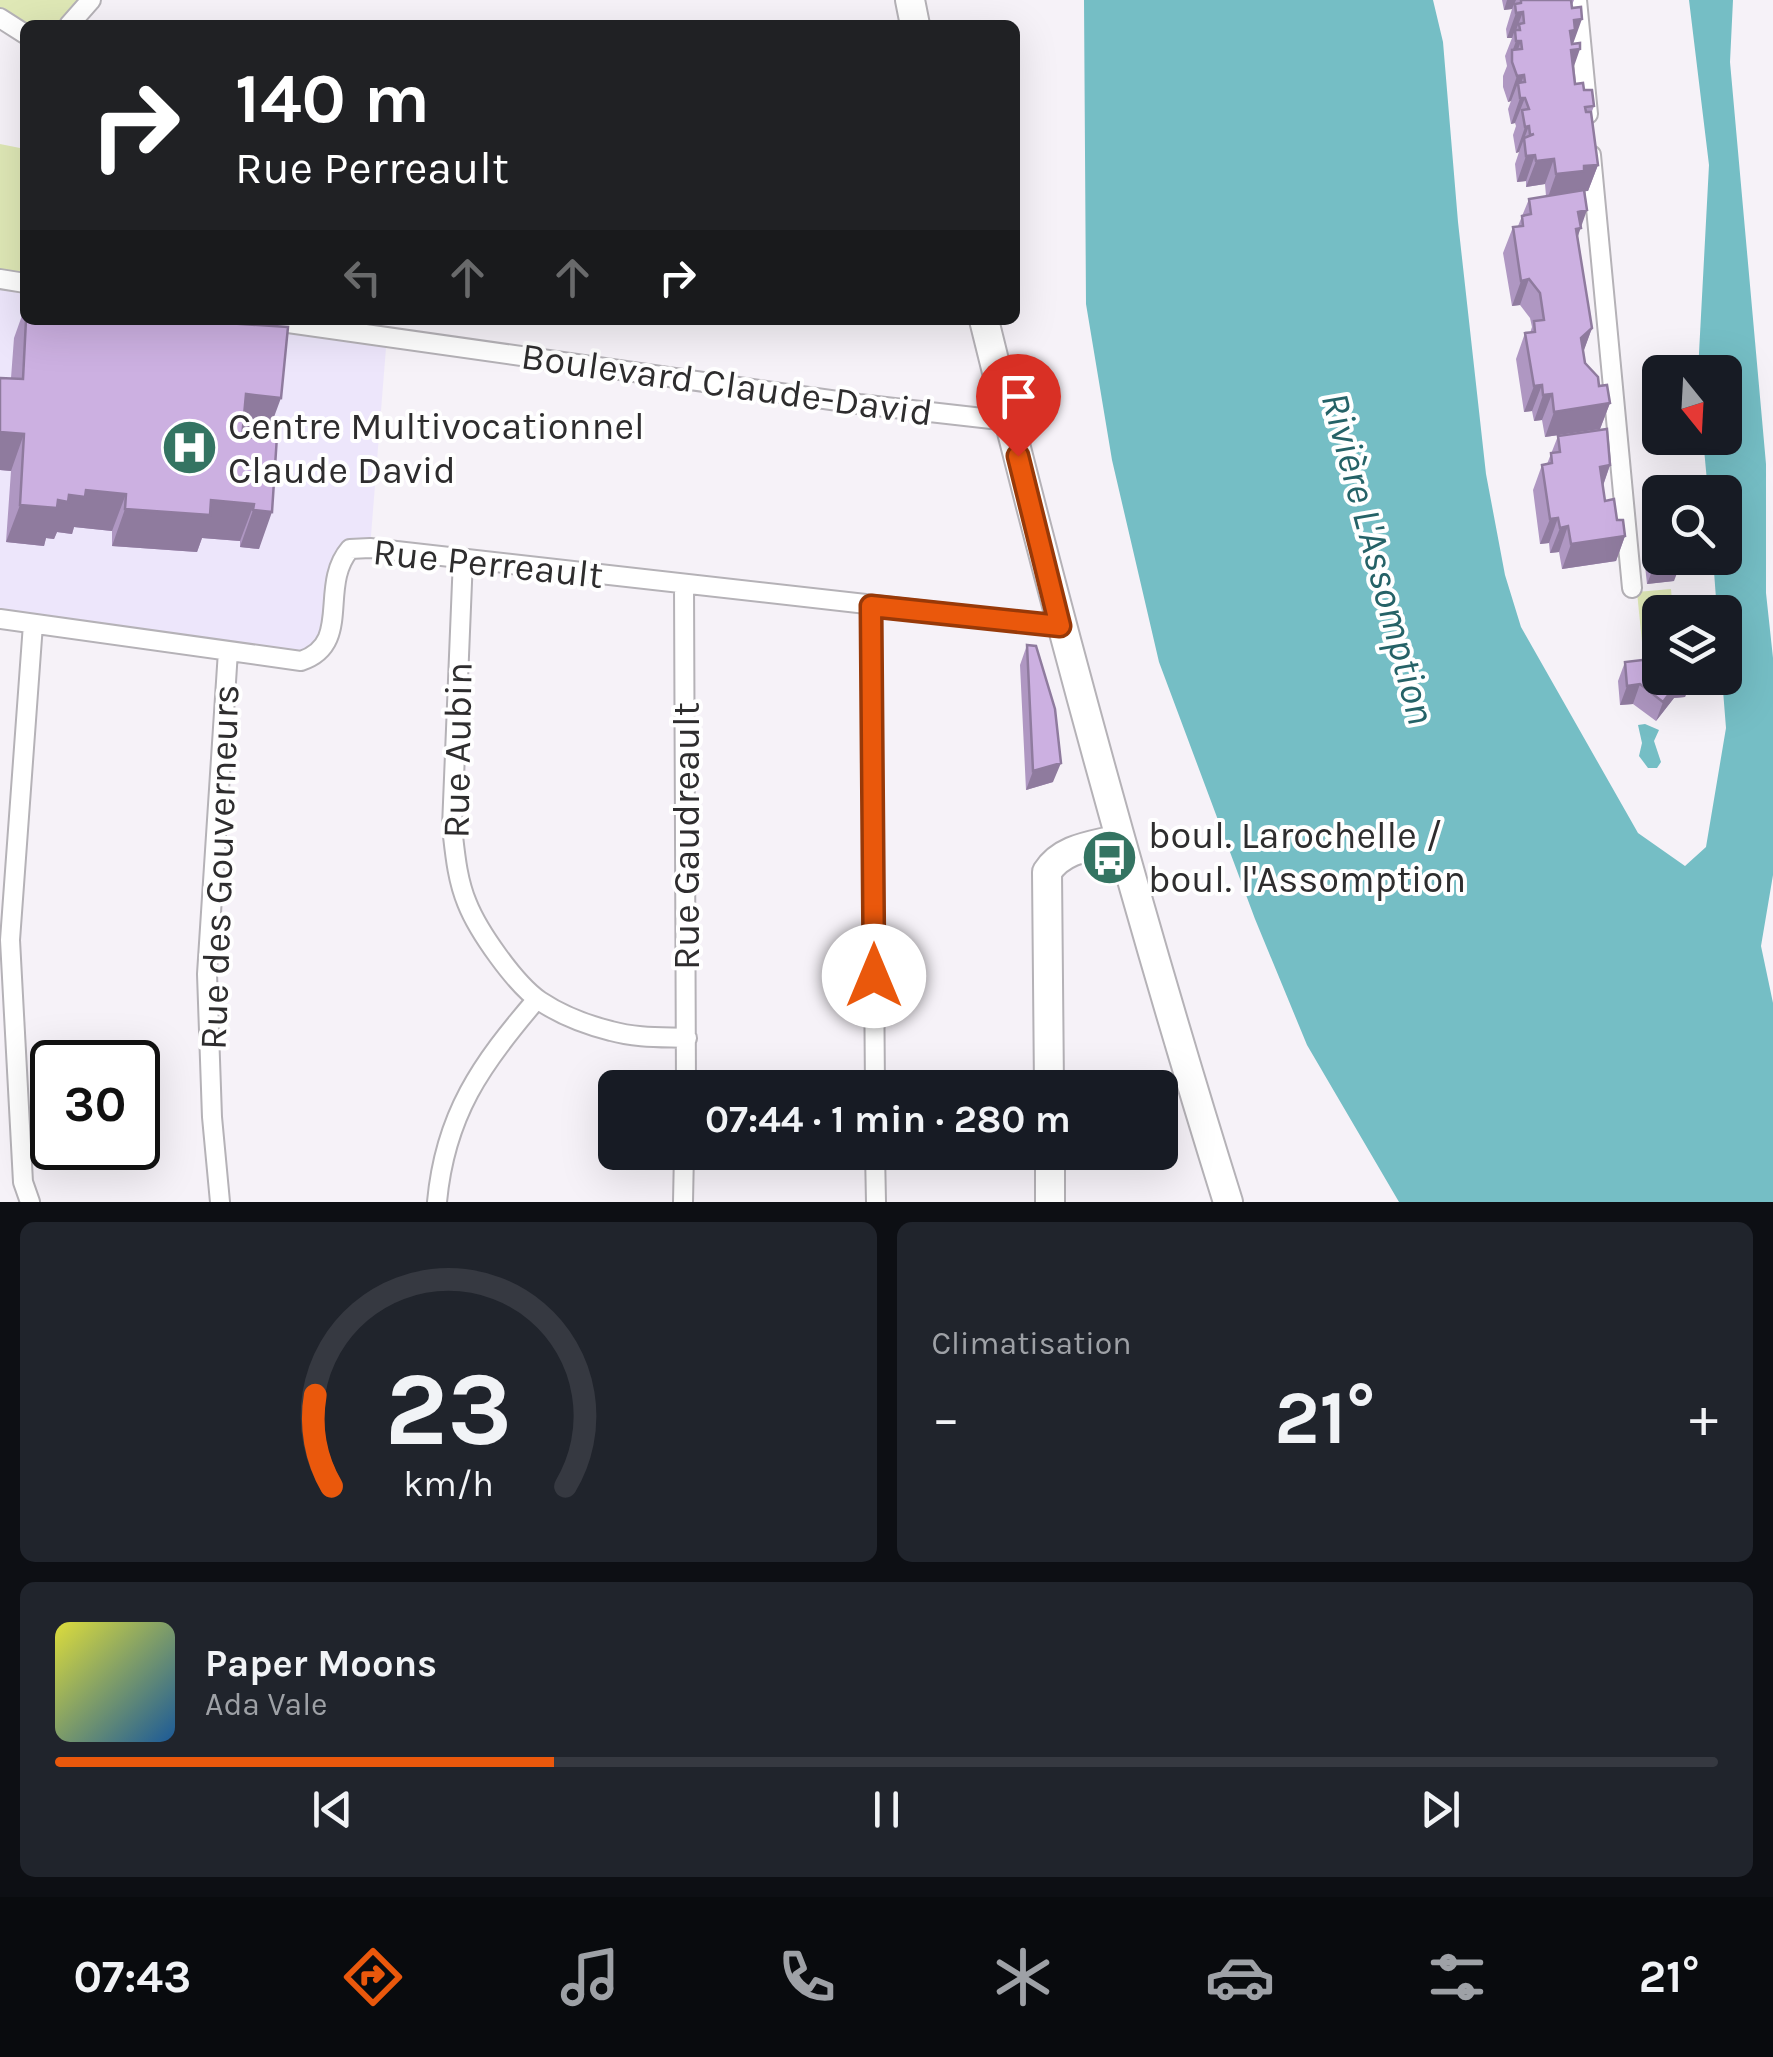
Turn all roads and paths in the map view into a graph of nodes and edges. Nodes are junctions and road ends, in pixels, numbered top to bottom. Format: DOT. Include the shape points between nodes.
graph roads {
  1 [pos="90,0"];
  2 [pos="1577,0"];
  3 [pos="73,20"];
  4 [pos="302,325"];
  5 [pos="985,325"];
  6 [pos="1009,421"];
  7 [pos="463,558"];
  8 [pos="684,584"];
  9 [pos="1632,588"];
  10 [pos="871,606"];
  11 [pos="0,619"];
  12 [pos="32,624"];
  13 [pos="1060,626"];
  14 [pos="228,651"];
  15 [pos="1119,839"];
  16 [pos="537,999"];
  17 [pos="687,1038"];
  18 [pos="686,1070"];
  19 [pos="875,1070"];
  20 [pos="1049,1070"];
  21 [pos="684,1170"];
  22 [pos="875,1170"];
  23 [pos="1050,1170"];
  24 [pos="30,1202"];
  25 [pos="220,1202"];
  26 [pos="437,1202"];
  27 [pos="683,1202"];
  28 [pos="876,1202"];
  29 [pos="1050,1202"];
  30 [pos="1228,1202"];
  1 -- 3 [label="street"];
  2 -- 9 [label="street"];
  4 -- 6 [label="street, Boulevard Claude-David"];
  5 -- 6 [label="street"];
  6 -- 13 [label="street"];
  7 -- 8 [label="street, Rue Perreault"];
  7 -- 14 [label="street, Rue Perreault" via="350,549 338,563 329,641 318,656 302,661"];
  7 -- 16 [label="street, Rue Aubin" via="452,812 456,867 485,936"];
  8 -- 10 [label="street, Rue Perreault"];
  8 -- 17 [label="street, Rue Gaudreault"];
  10 -- 13 [label="street, Rue Perreault"];
  10 -- 19 [label="street"];
  11 -- 12 [label="street, Rue Perreault"];
  12 -- 14 [label="street, Rue Perreault"];
  12 -- 24 [label="street" via="10,940 23,1182"];
  13 -- 15 [label="street"];
  14 -- 25 [label="street, Rue des Gouverneurs" via="207,974"];
  15 -- 20 [label="street" via="1071,851 1046,872"];
  15 -- 30 [label="street"];
  16 -- 17 [label="street, Rue Aubin" via="610,1031"];
  16 -- 26 [label="street" via="480,1070 454,1122"];
  17 -- 18 [label="street, Rue Gaudreault"];
  21 -- 27 [label="street"];
  22 -- 28 [label="street"];
  23 -- 29 [label="street"];
}
